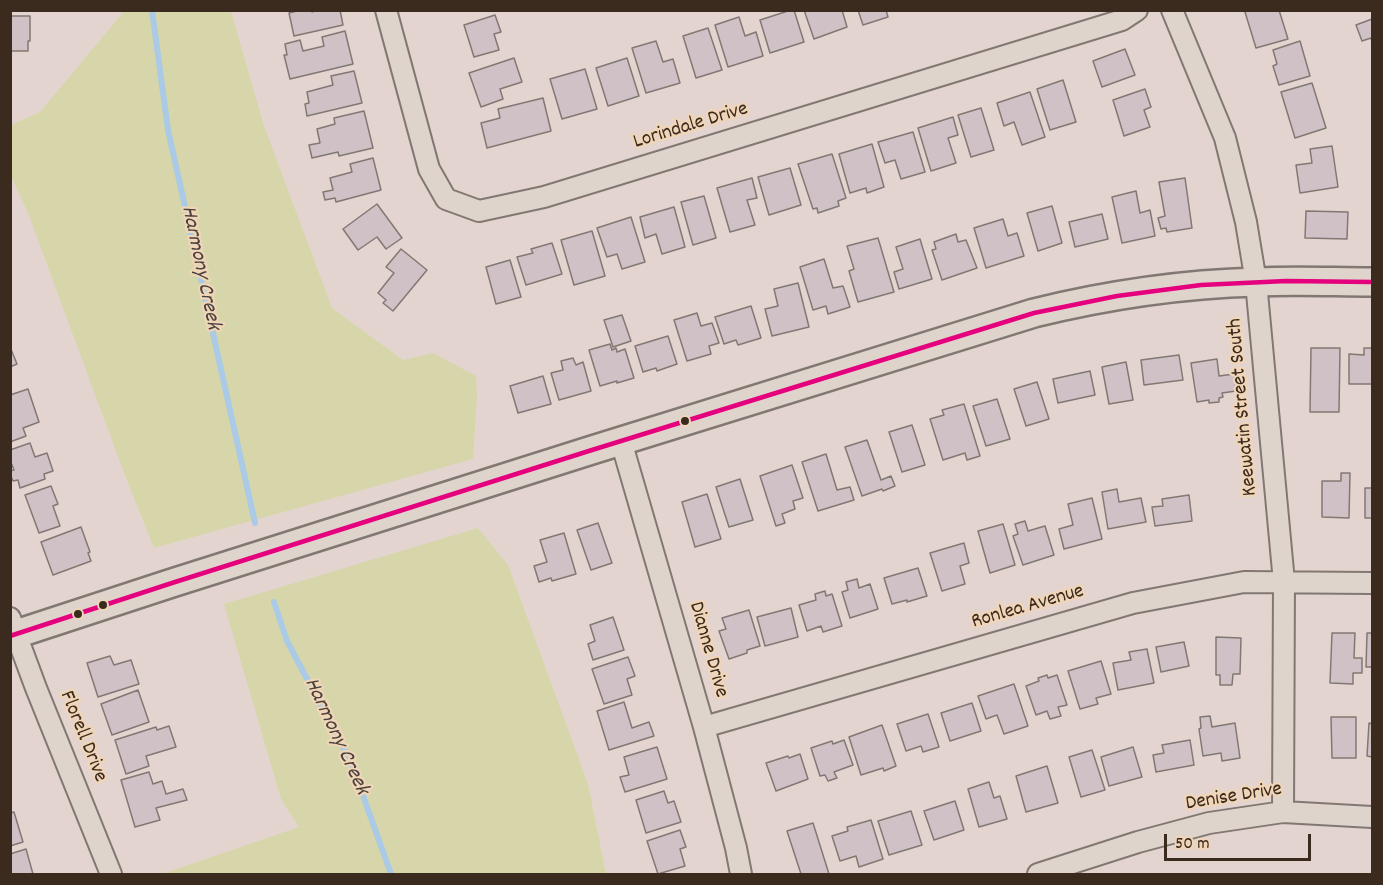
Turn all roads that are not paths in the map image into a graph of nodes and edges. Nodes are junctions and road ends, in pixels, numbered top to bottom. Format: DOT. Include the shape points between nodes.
graph roads {
  1 [pos="386,10"];
  2 [pos="1137,10"];
  3 [pos="1172,10"];
  4 [pos="1256,282"];
  5 [pos="1372,282"];
  6 [pos="621,441"];
  7 [pos="1284,582"];
  8 [pos="1372,583"];
  9 [pos="12,630"];
  10 [pos="704,727"];
  11 [pos="1283,812"];
  12 [pos="1372,817"];
  13 [pos="111,874"];
  14 [pos="741,874"];
  15 [pos="1038,874"];
  1 -- 2 [label="street, Lorindale Drive" via="429,169 446,199 479,211 544,197 1122,20"];
  3 -- 4 [label="street, Keewatin Street South" via="1225,138"];
  4 -- 5 [label="main road"];
  4 -- 6 [label="main road" via="1119,295 1034,313"];
  4 -- 7 [label="street, Keewatin Street South"];
  6 -- 9 [label="main road"];
  6 -- 10 [label="street, Dianne Drive"];
  7 -- 8 [label="street, Ronlea Avenue"];
  7 -- 10 [label="street, Ronlea Avenue" via="1244,582 1133,603"];
  7 -- 11 [label="street, Keewatin Street South"];
  9 -- 13 [label="street, Florell Drive"];
  10 -- 14 [label="street, Dianne Drive"];
  11 -- 12 [label="street, Denise Drive"];
  11 -- 15 [label="street, Denise Drive" via="1209,823"];
}
